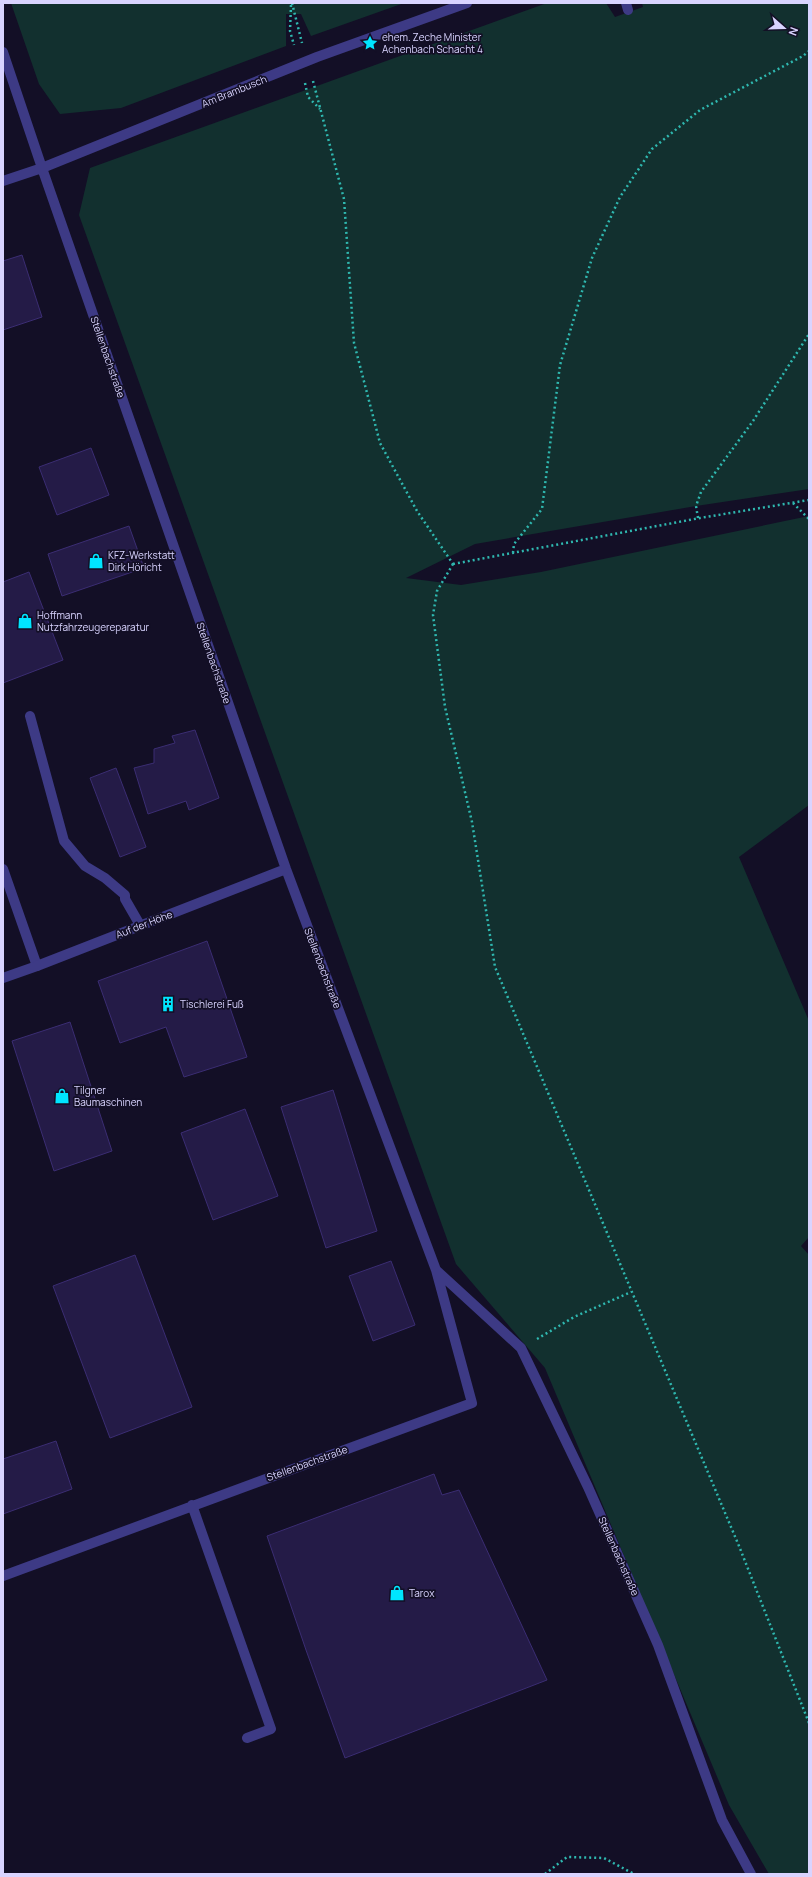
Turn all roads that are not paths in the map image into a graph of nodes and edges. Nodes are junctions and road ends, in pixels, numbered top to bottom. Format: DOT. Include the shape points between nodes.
graph roads {
  1 [pos="466,3"];
  2 [pos="3,52"];
  3 [pos="42,168"];
  4 [pos="3,181"];
  5 [pos="30,716"];
  6 [pos="3,869"];
  7 [pos="286,869"];
  8 [pos="140,926"];
  9 [pos="37,966"];
  10 [pos="3,978"];
  11 [pos="436,1270"];
  12 [pos="192,1505"];
  13 [pos="3,1576"];
  14 [pos="247,1738"];
  15 [pos="750,1874"];
  1 -- 3 [label="street, Am Brambusch" via="304,63"];
  2 -- 3 [label="street, Stellenbachstraße"];
  3 -- 4 [label="street, Am Brambusch"];
  3 -- 7 [label="street, Stellenbachstraße"];
  5 -- 8 [label="street" via="64,841 85,866 105,878 125,896"];
  6 -- 9 [label="street"];
  7 -- 8 [label="street, Auf der Höhe"];
  7 -- 11 [label="street, Stellenbachstraße"];
  8 -- 9 [label="street, Auf der Höhe"];
  9 -- 10 [label="street, Auf der Höhe"];
  11 -- 12 [label="street, Stellenbachstraße" via="472,1403"];
  11 -- 15 [label="street, Stellenbachstraße" via="521,1348 588,1487 658,1645 722,1820"];
  12 -- 13 [label="street, Stellenbachstraße"];
  12 -- 14 [label="street" via="271,1729"];
}
